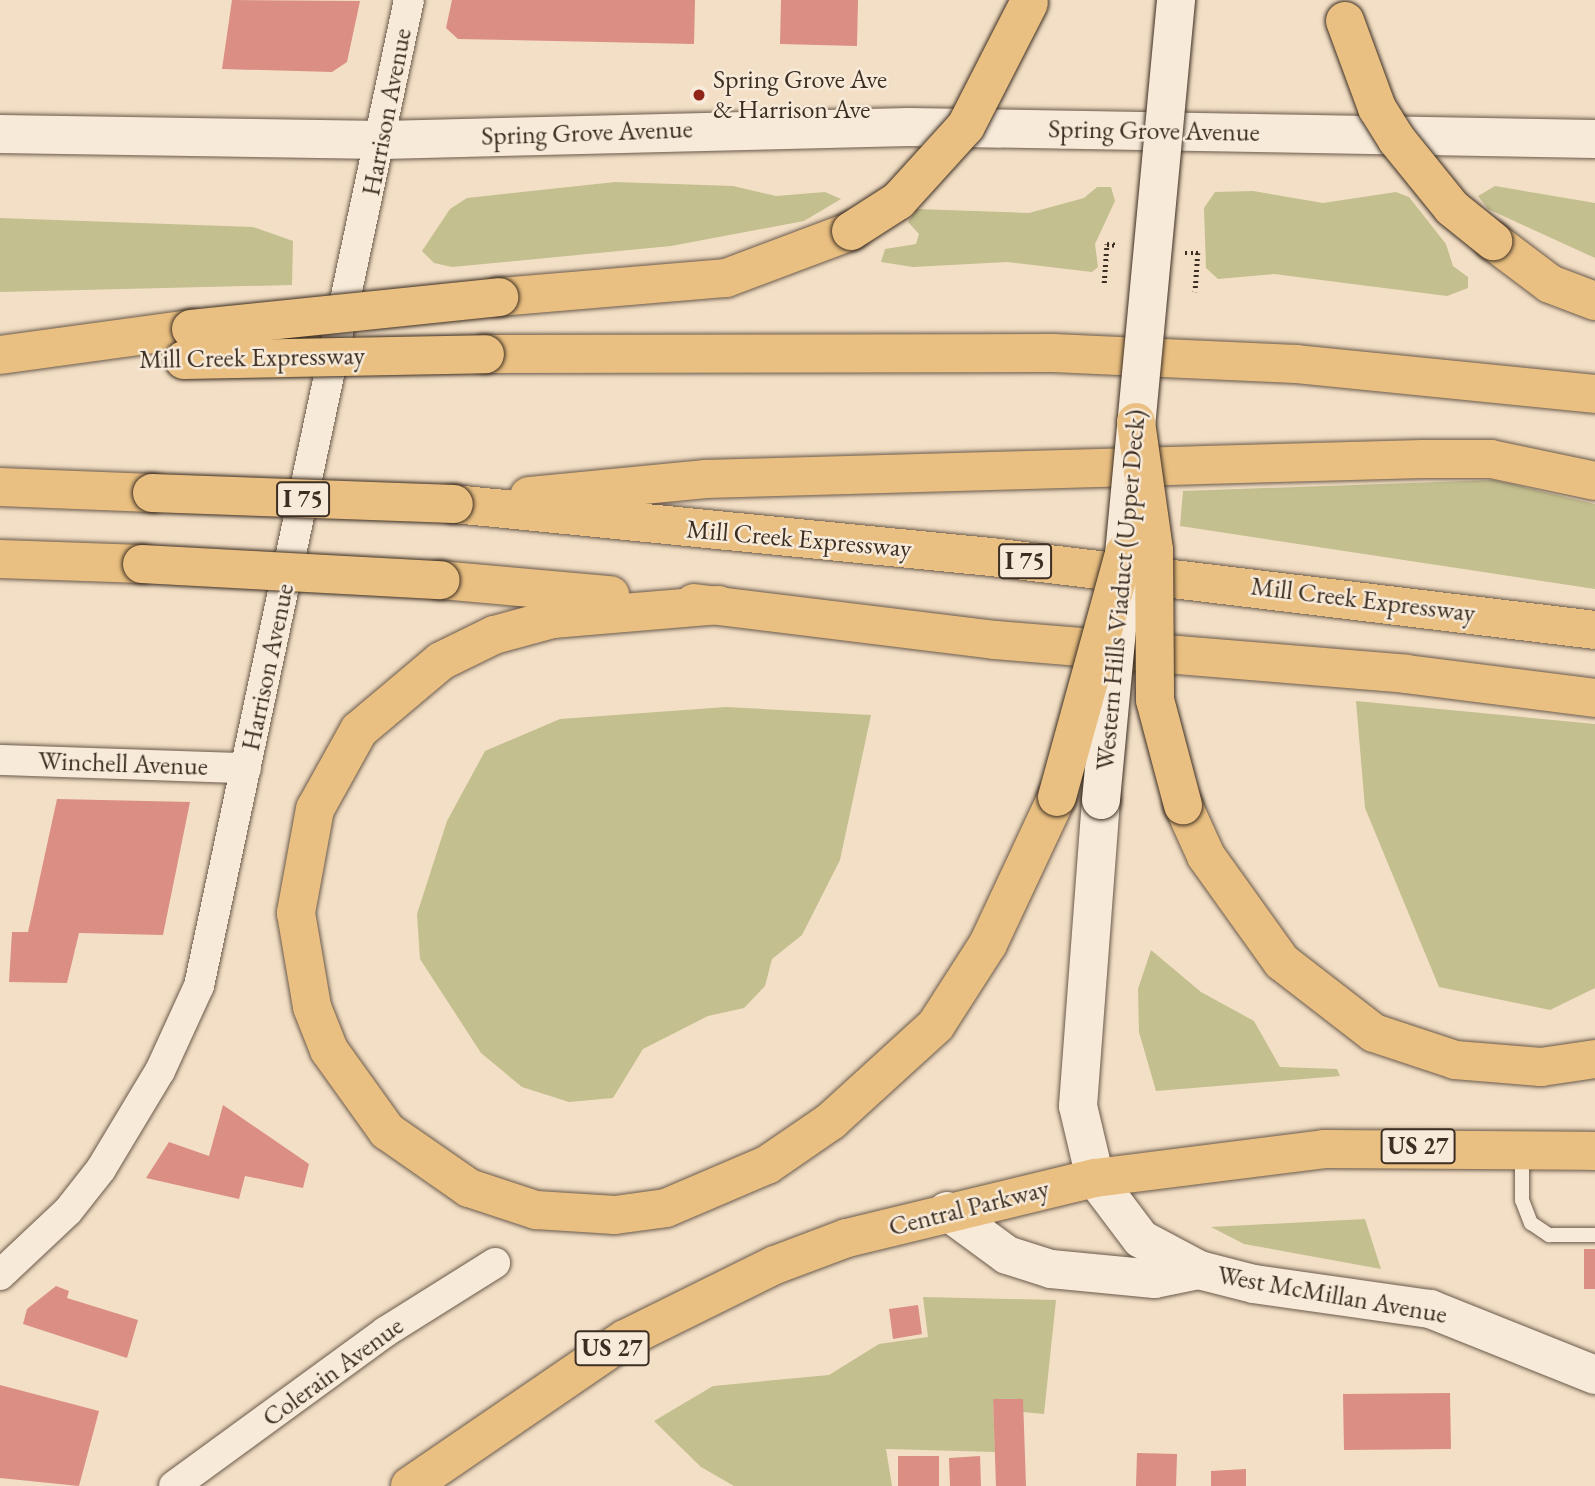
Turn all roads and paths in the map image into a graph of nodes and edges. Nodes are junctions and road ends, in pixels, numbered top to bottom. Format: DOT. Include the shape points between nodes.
graph roads {
  1 [pos="409,0"];
  2 [pos="1174,0"];
  3 [pos="1030,1"];
  4 [pos="1342,10"];
  5 [pos="1159,131"];
  6 [pos="0,134"];
  7 [pos="1595,139"];
  8 [pos="383,140"];
  9 [pos="1107,244"];
  10 [pos="1198,253"];
  11 [pos="1104,282"];
  12 [pos="1195,292"];
  13 [pos="1595,301"];
  14 [pos="187,344"];
  15 [pos="0,355"];
  16 [pos="0,362"];
  17 [pos="1595,394"];
  18 [pos="1136,422"];
  19 [pos="1595,481"];
  20 [pos="0,487"];
  21 [pos="454,504"];
  22 [pos="1124,553"];
  23 [pos="0,559"];
  24 [pos="719,605"];
  25 [pos="1595,630"];
  26 [pos="1595,698"];
  27 [pos="0,760"];
  28 [pos="246,768"];
  29 [pos="1595,1059"];
  30 [pos="1522,1149"];
  31 [pos="1595,1151"];
  32 [pos="1095,1178"];
  33 [pos="947,1211"];
  34 [pos="1595,1234"];
  35 [pos="495,1263"];
  36 [pos="1199,1270"];
  37 [pos="0,1275"];
  38 [pos="1595,1375"];
  39 [pos="174,1486"];
  40 [pos="410,1486"];
  1 -- 8 [label="street, Harrison Avenue"];
  2 -- 5 [label="main road"];
  2 -- 18 [label="main road, Western Hills Viaduct (Upper Deck), bridge"];
  3 -- 14 [label="main road, bridge" via="966,126 898,201 851,231 726,278 499,297"];
  4 -- 13 [label="main road, bridge" via="1377,108 1451,208 1550,284"];
  5 -- 7 [label="main road, Spring Grove Avenue"];
  5 -- 8 [label="main road, Spring Grove Avenue" via="697,129"];
  6 -- 8 [label="main road, Spring Grove Avenue"];
  8 -- 28 [label="street, Harrison Avenue"];
  9 -- 11 [label="path"];
  10 -- 12 [label="path"];
  14 -- 15 [label="main road"];
  14 -- 16 [label="main road, Mill Creek Expressway"];
  14 -- 17 [label="main road, Mill Creek Expressway, bridge" via="485,354 1053,353 1296,364"];
  18 -- 22 [label="main road, Western Hills Viaduct (Upper Deck), bridge"];
  18 -- 29 [label="main road, bridge" via="1154,550 1155,700 1184,805 1206,856 1282,962 1374,1033 1455,1060 1541,1067"];
  19 -- 21 [label="main road" via="1491,459 1409,459 705,480"];
  20 -- 21 [label="main road, Mill Creek Expressway / I 75, bridge"];
  21 -- 25 [label="main road, Mill Creek Expressway / I 75" via="1073,566"];
  22 -- 24 [label="main road, bridge" via="1057,797 988,944 936,1025 831,1121 767,1166 678,1204 615,1215 536,1210 469,1188 387,1131 329,1050 309,995 296,913 315,809 359,730 441,661 494,635 552,619"];
  22 -- 32 [label="main road, Western Hills Viaduct (Upper Deck), bridge" via="1078,1106"];
  23 -- 24 [label="main road, bridge" via="441,580"];
  24 -- 26 [label="main road" via="996,640 1406,674"];
  27 -- 28 [label="street, Winchell Avenue"];
  28 -- 37 [label="street, Harrison Avenue" via="199,986 170,1051 101,1169 68,1211"];
  30 -- 31 [label="main road, Central Parkway / US 27"];
  30 -- 32 [label="main road, Central Parkway / US 27" via="1324,1149"];
  30 -- 34 [label="lane" via="1522,1200 1531,1223 1549,1235"];
  32 -- 33 [label="main road, Central Parkway / US 27"];
  32 -- 36 [label="main road, West McMillan Avenue" via="1141,1238"];
  33 -- 36 [label="main road" via="1007,1255 1051,1269 1155,1279"];
  33 -- 40 [label="main road, Central Parkway / US 27" via="847,1238 687,1305 524,1405"];
  35 -- 39 [label="street, Colerain Avenue" via="386,1332"];
  36 -- 38 [label="main road, West McMillan Avenue" via="1254,1284 1430,1309"];
}
